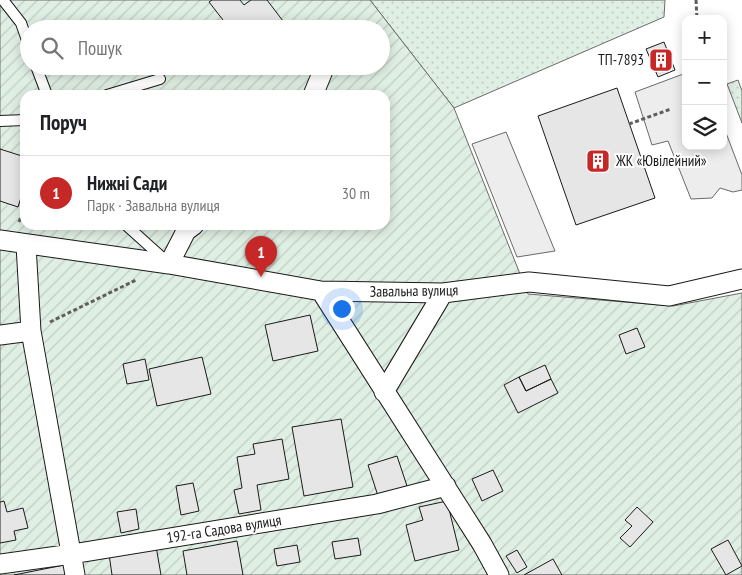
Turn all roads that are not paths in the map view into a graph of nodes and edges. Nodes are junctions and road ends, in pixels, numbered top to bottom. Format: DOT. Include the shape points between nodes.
graph roads {
  1 [pos="3,0"];
  2 [pos="20,22"];
  3 [pos="39,75"];
  4 [pos="320,75"];
  5 [pos="160,80"];
  6 [pos="45,90"];
  7 [pos="125,90"];
  8 [pos="314,90"];
  9 [pos="20,120"];
  10 [pos="0,121"];
  11 [pos="132,230"];
  12 [pos="187,230"];
  13 [pos="0,240"];
  14 [pos="26,245"];
  15 [pos="169,264"];
  16 [pos="742,279"];
  17 [pos="321,290"];
  18 [pos="443,293"];
  19 [pos="31,332"];
  20 [pos="0,335"];
  21 [pos="384,392"];
  22 [pos="446,486"];
  23 [pos="72,554"];
  24 [pos="0,564"];
  25 [pos="76,575"];
  26 [pos="498,575"];
  1 -- 2 [label="lane"];
  3 -- 6 [label="lane"];
  4 -- 8 [label="street"];
  5 -- 7 [label="lane"];
  9 -- 10 [label="lane"];
  11 -- 15 [label="lane"];
  12 -- 15 [label="street"];
  13 -- 14 [label="street, Завальна вулиця"];
  14 -- 15 [label="street, Завальна вулиця"];
  14 -- 19 [label="street"];
  15 -- 17 [label="street, Завальна вулиця"];
  16 -- 18 [label="street, Завальна вулиця" via="669,296 529,282"];
  17 -- 18 [label="street, Завальна вулиця"];
  17 -- 21 [label="street"];
  18 -- 21 [label="street"];
  19 -- 20 [label="street"];
  19 -- 23 [label="street"];
  21 -- 22 [label="street"];
  22 -- 23 [label="street, 192-га Садова вулиця" via="377,504"];
  22 -- 26 [label="street"];
  23 -- 24 [label="street, 192-га Садова вулиця"];
  23 -- 25 [label="street"];
}
